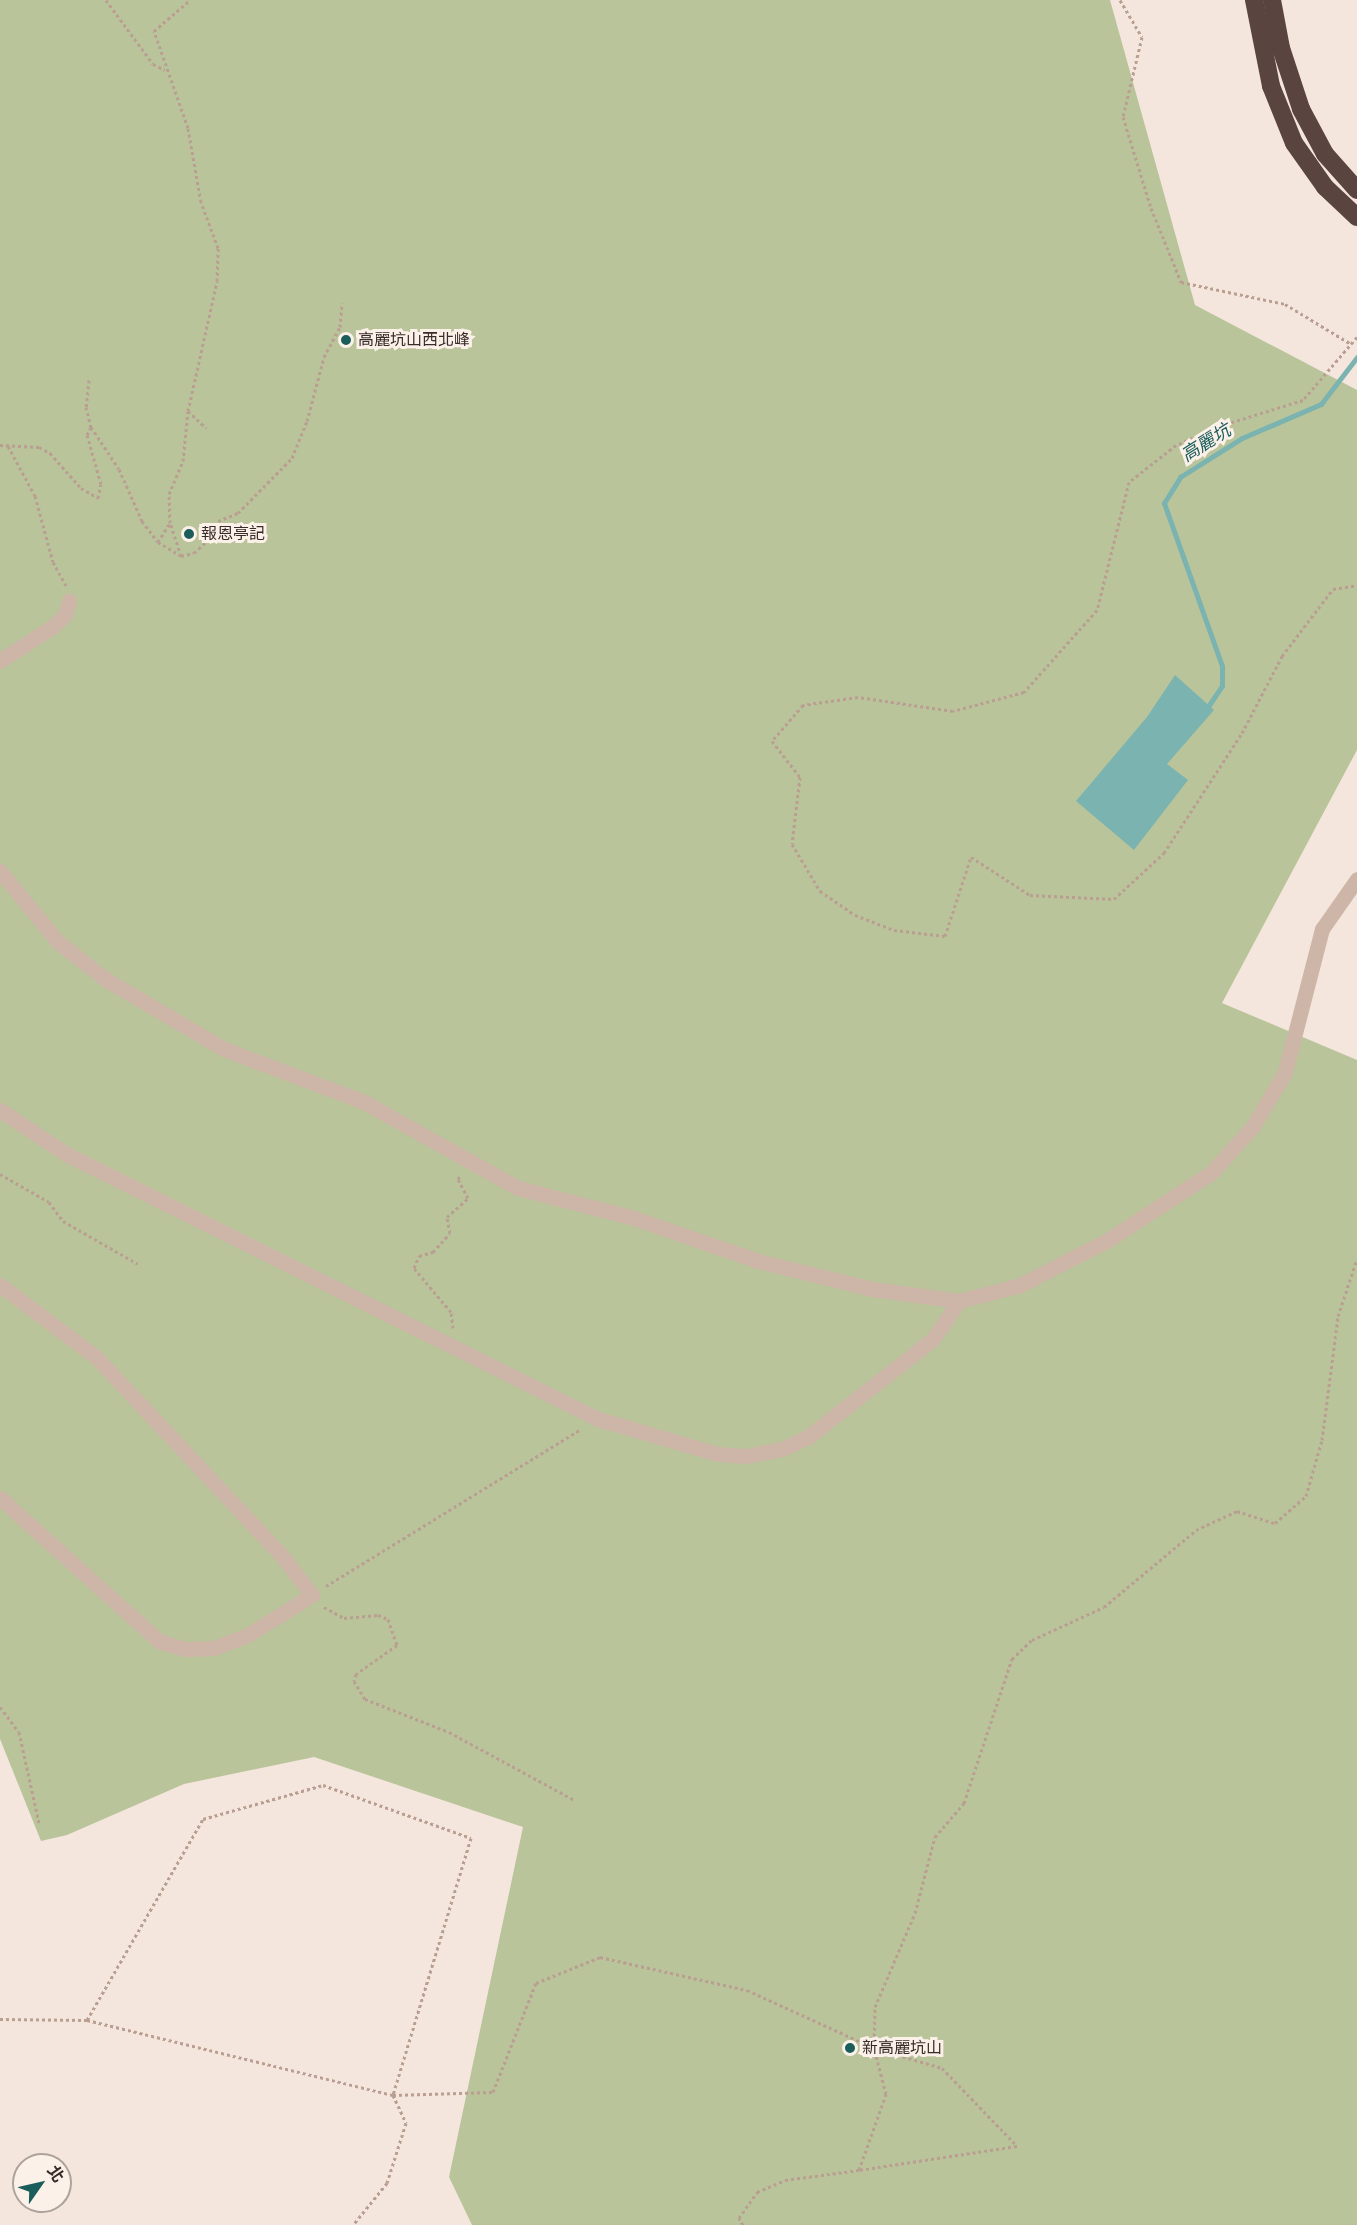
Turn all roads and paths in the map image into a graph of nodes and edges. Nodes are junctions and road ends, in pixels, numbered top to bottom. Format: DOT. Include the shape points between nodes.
graph roads {
  1 [pos="106,0"];
  2 [pos="190,0"];
  3 [pos="1120,0"];
  4 [pos="1254,0"];
  5 [pos="1272,0"];
  6 [pos="165,70"];
  7 [pos="1357,190"];
  8 [pos="1351,212"];
  9 [pos="342,303"];
  10 [pos="1357,338"];
  11 [pos="1352,344"];
  12 [pos="89,380"];
  13 [pos="188,411"];
  14 [pos="91,428"];
  15 [pos="206,428"];
  16 [pos="0,445"];
  17 [pos="8,446"];
  18 [pos="170,523"];
  19 [pos="159,542"];
  20 [pos="181,556"];
  21 [pos="1357,585"];
  22 [pos="69,601"];
  23 [pos="0,661"];
  24 [pos="0,871"];
  25 [pos="1357,879"];
  26 [pos="0,1110"];
  27 [pos="472,1162"];
  28 [pos="0,1174"];
  29 [pos="1357,1259"];
  30 [pos="138,1264"];
  31 [pos="0,1285"];
  32 [pos="959,1301"];
  33 [pos="454,1347"];
  34 [pos="598,1419"];
  35 [pos="0,1498"];
  36 [pos="312,1595"];
  37 [pos="0,1707"];
  38 [pos="574,1800"];
  39 [pos="39,1823"];
  40 [pos="0,2019"];
  41 [pos="87,2020"];
  42 [pos="874,2048"];
  43 [pos="393,2095"];
  44 [pos="859,2170"];
  45 [pos="353,2225"];
  46 [pos="743,2225"];
  1 -- 6 [label="path" via="153,64"];
  2 -- 6 [label="path" via="154,31"];
  3 -- 11 [label="path" via="1142,37 1123,117 1151,208 1181,282 1285,304"];
  4 -- 8 [label="highway" via="1271,86 1282,117 1307,166"];
  5 -- 7 [label="highway" via="1281,48 1301,109 1325,154"];
  6 -- 13 [label="path" via="188,128 201,202 218,248 217,281"];
  9 -- 20 [label="path" via="340,327 324,357 307,422 292,458 238,513 218,521 194,553"];
  10 -- 11 [label="path"];
  11 -- 21 [label="path" via="1303,400 1226,424 1176,445 1129,482 1097,610 1024,692 952,711 858,697 803,705 772,741 800,777 792,844 820,891 855,915 894,930 945,936 971,857 1030,896 1114,899 1164,853 1242,733 1282,656 1333,588"];
  12 -- 14 [label="path" via="86,407"];
  13 -- 15 [label="path"];
  13 -- 18 [label="path" via="183,461 169,494"];
  14 -- 17 [label="path" via="87,435 101,484 98,498 81,488 50,453 39,447"];
  14 -- 19 [label="path" via="107,449 142,521"];
  16 -- 17 [label="path"];
  17 -- 22 [label="path" via="34,496"];
  18 -- 19 [label="path"];
  18 -- 20 [label="path"];
  19 -- 20 [label="path"];
  22 -- 23 [label="lane" via="65,615 52,627"];
  24 -- 27 [label="lane" via="57,941 105,979 224,1049 364,1102"];
  25 -- 32 [label="lane" via="1322,929 1284,1072 1253,1126 1212,1172 1107,1240 1020,1284"];
  26 -- 33 [label="lane" via="66,1154"];
  27 -- 32 [label="lane" via="518,1188 634,1218 758,1262 873,1289"];
  27 -- 33 [label="path" via="458,1179 468,1198 447,1217 450,1233 433,1252 418,1256 414,1268 452,1312"];
  28 -- 30 [label="path" via="49,1202 63,1221"];
  29 -- 42 [label="path" via="1338,1316 1322,1440 1306,1496 1275,1523 1237,1511 1196,1530 1104,1607 1032,1640 1012,1659 964,1803 935,1838 915,1913 875,2007"];
  31 -- 36 [label="lane" via="96,1358 282,1556"];
  32 -- 34 [label="lane" via="933,1339 834,1420 782,1449 746,1456 718,1454"];
  33 -- 34 [label="lane"];
  34 -- 36 [label="path"];
  35 -- 36 [label="lane" via="160,1642 185,1649 213,1648 246,1636"];
  36 -- 38 [label="path" via="327,1610 344,1618 378,1615 388,1619 397,1645 356,1674 354,1681 364,1699 449,1732"];
  37 -- 39 [label="path" via="23,1743"];
  40 -- 41 [label="path"];
  41 -- 43 [label="path"];
  41 -- 43 [label="path" via="203,1819 323,1785 471,1838"];
  42 -- 43 [label="path" via="747,1990 600,1957 536,1983 494,2092"];
  42 -- 44 [label="path" via="886,2094"];
  42 -- 44 [label="path" via="942,2068 1017,2146"];
  43 -- 45 [label="path" via="406,2123 403,2133 387,2183"];
  44 -- 46 [label="path" via="784,2180 757,2192 739,2218"];
}
